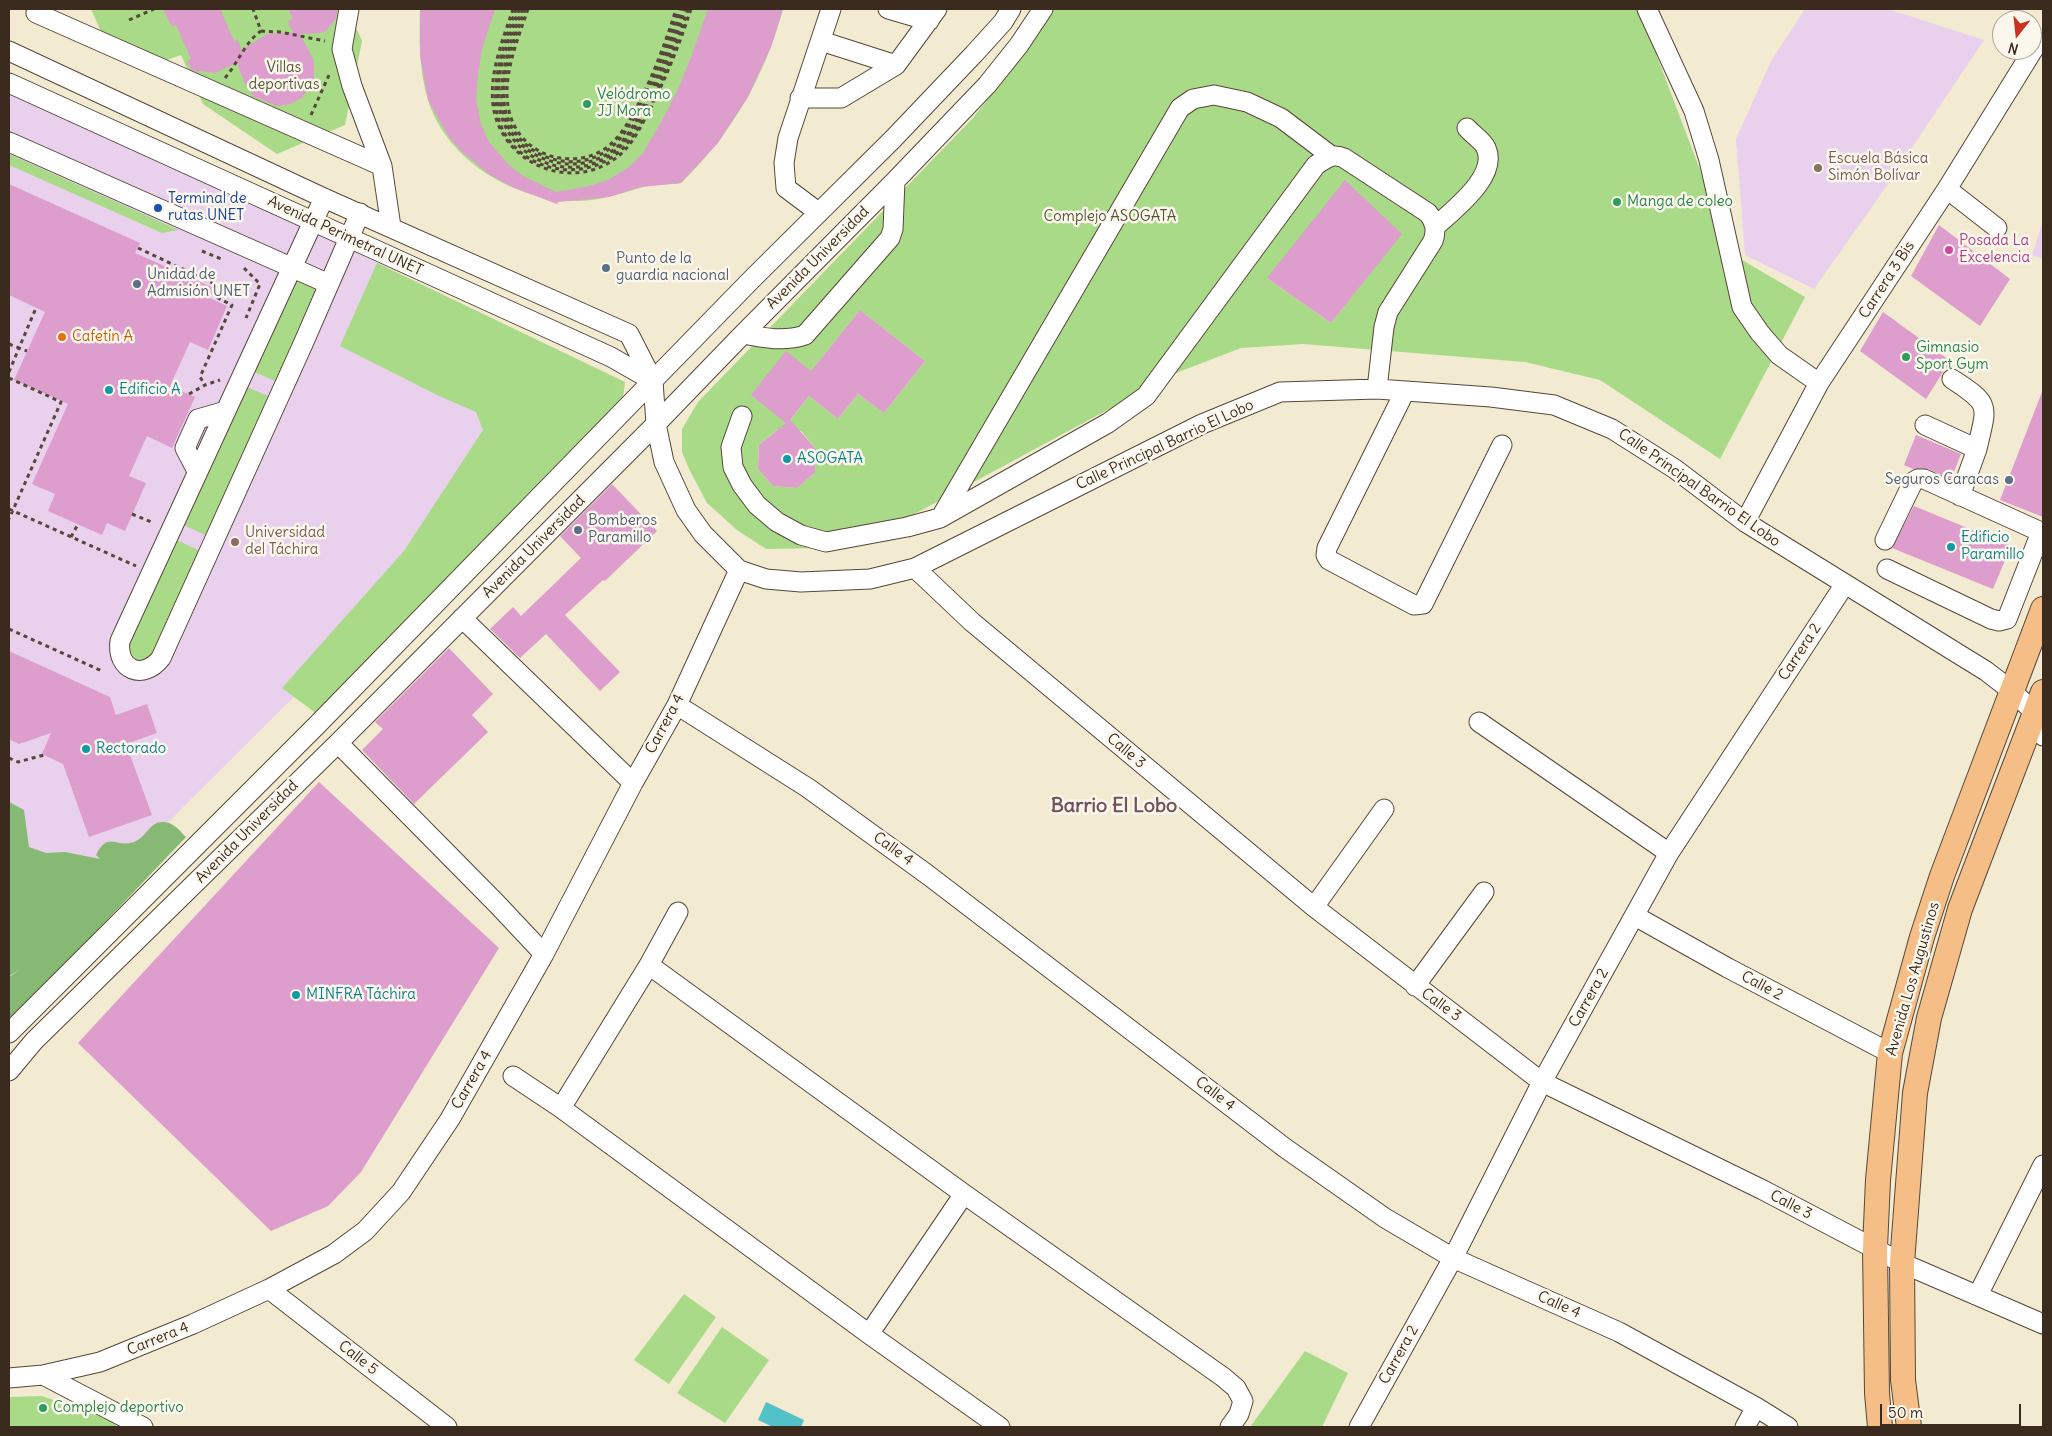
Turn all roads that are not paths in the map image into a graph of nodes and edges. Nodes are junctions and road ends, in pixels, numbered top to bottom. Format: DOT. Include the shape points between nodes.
graph roads {
  1 [pos="350,9"];
  2 [pos="831,9"];
  3 [pos="888,9"];
  4 [pos="1011,9"];
  5 [pos="1044,9"];
  6 [pos="1647,9"];
  7 [pos="36,13"];
  8 [pos="933,15"];
  9 [pos="821,41"];
  10 [pos="9,50"];
  11 [pos="2027,60"];
  12 [pos="896,65"];
  13 [pos="9,83"];
  14 [pos="800,98"];
  15 [pos="1467,128"];
  16 [pos="9,142"];
  17 [pos="1330,156"];
  18 [pos="382,166"];
  19 [pos="895,181"];
  20 [pos="1947,189"];
  21 [pos="324,198"];
  22 [pos="818,212"];
  23 [pos="360,213"];
  24 [pos="313,221"];
  25 [pos="391,227"];
  26 [pos="1435,227"];
  27 [pos="1997,228"];
  28 [pos="350,238"];
  29 [pos="292,268"];
  30 [pos="329,284"];
  31 [pos="742,334"];
  32 [pos="1952,379"];
  33 [pos="653,381"];
  34 [pos="1819,383"];
  35 [pos="1377,389"];
  36 [pos="1405,391"];
  37 [pos="742,416"];
  38 [pos="656,424"];
  39 [pos="1925,425"];
  40 [pos="1502,446"];
  41 [pos="1977,449"];
  42 [pos="1960,496"];
  43 [pos="940,518"];
  44 [pos="1745,522"];
  45 [pos="2042,532"];
  46 [pos="1885,540"];
  47 [pos="915,568"];
  48 [pos="1887,569"];
  49 [pos="739,570"];
  50 [pos="1845,584"];
  51 [pos="2043,609"];
  52 [pos="462,618"];
  53 [pos="2012,691"];
  54 [pos="677,705"];
  55 [pos="2041,707"];
  56 [pos="1479,722"];
  57 [pos="2043,736"];
  58 [pos="338,743"];
  59 [pos="633,783"];
  60 [pos="1384,809"];
  61 [pos="1668,853"];
  62 [pos="1484,892"];
  63 [pos="1314,907"];
  64 [pos="678,912"];
  65 [pos="1635,916"];
  66 [pos="544,954"];
  67 [pos="649,965"];
  68 [pos="1415,986"];
  69 [pos="9,1033"];
  70 [pos="1890,1053"];
  71 [pos="9,1070"];
  72 [pos="513,1076"];
  73 [pos="1542,1082"];
  74 [pos="561,1108"];
  75 [pos="2043,1165"];
  76 [pos="964,1194"];
  77 [pos="1875,1248"];
  78 [pos="1453,1258"];
  79 [pos="1902,1263"];
  80 [pos="269,1289"];
  81 [pos="1978,1295"];
  82 [pos="2043,1324"];
  83 [pos="869,1334"];
  84 [pos="44,1376"];
  85 [pos="9,1378"];
  86 [pos="1756,1407"];
  87 [pos="1362,1426"];
  88 [pos="143,1427"];
  89 [pos="447,1427"];
  90 [pos="1000,1427"];
  91 [pos="1230,1427"];
  92 [pos="1745,1427"];
  93 [pos="1788,1427"];
  94 [pos="1880,1427"];
  95 [pos="1909,1427"];
  1 -- 18 [label="street" via="342,49 352,86"];
  2 -- 9 [label="street"];
  3 -- 8 [label="street"];
  4 -- 22 [label="street, Avenida Universidad" via="932,100"];
  5 -- 19 [label="street, Avenida Universidad" via="987,84"];
  6 -- 34 [label="street" via="1694,111 1709,160 1742,307 1779,355"];
  7 -- 18 [label="street"];
  8 -- 12 [label="street"];
  9 -- 12 [label="street"];
  9 -- 14 [label="street"];
  10 -- 21 [label="street"];
  11 -- 20 [label="street, Carrera 3 Bis"];
  12 -- 14 [label="street" via="841,98"];
  13 -- 24 [label="street, Avenida Perimetral UNET"];
  14 -- 22 [label="street" via="784,163 786,188"];
  15 -- 26 [label="street" via="1486,148 1488,170 1476,188"];
  16 -- 29 [label="street"];
  17 -- 26 [label="street" via="1344,158 1428,213"];
  17 -- 43 [label="street" via="1316,165 1146,396 1108,423"];
  17 -- 43 [label="street" via="1281,118 1247,102 1214,95 1193,99 1180,108"];
  18 -- 25 [label="street"];
  19 -- 31 [label="street, Avenida Universidad"];
  19 -- 31 [label="street" via="890,238 805,335 774,339"];
  20 -- 27 [label="street"];
  20 -- 34 [label="street, Carrera 3 Bis"];
  21 -- 23 [label="street"];
  21 -- 24 [label="street"];
  22 -- 33 [label="street, Avenida Universidad"];
  23 -- 25 [label="street"];
  23 -- 28 [label="street"];
  24 -- 28 [label="street, Avenida Perimetral UNET"];
  24 -- 29 [label="street"];
  25 -- 33 [label="street" via="629,334"];
  26 -- 35 [label="street" via="1433,241 1388,312"];
  28 -- 30 [label="street"];
  28 -- 33 [label="street, Avenida Perimetral UNET" via="611,357"];
  29 -- 30 [label="street"];
  29 -- 30 [label="street" via="120,641 121,656 132,669 149,669 161,658"];
  31 -- 38 [label="street, Avenida Universidad"];
  32 -- 41 [label="street" via="1977,395 1982,403 1985,413"];
  33 -- 38 [label="street, Calle Principal Barrio El Lobo"];
  33 -- 69 [label="street, Avenida Universidad" via="318,724"];
  34 -- 44 [label="street, Carrera 3 Bis"];
  35 -- 36 [label="street, Calle Principal Barrio El Lobo"];
  35 -- 47 [label="street, Calle Principal Barrio El Lobo" via="1280,392 1202,424"];
  36 -- 40 [label="street" via="1327,548 1329,560 1414,605 1423,604"];
  36 -- 44 [label="street, Calle Principal Barrio El Lobo" via="1554,405 1612,428 1675,469"];
  37 -- 43 [label="street" via="731,447 733,467 757,505 777,522 801,535 826,542"];
  38 -- 49 [label="street, Calle Principal Barrio El Lobo" via="664,462 686,510 703,534"];
  38 -- 52 [label="street, Avenida Universidad"];
  39 -- 41 [label="street"];
  41 -- 42 [label="street"];
  42 -- 45 [label="street"];
  42 -- 46 [label="street" via="1918,479 1913,482"];
  44 -- 50 [label="street, Calle Principal Barrio El Lobo"];
  45 -- 48 [label="street" via="2007,619 1999,621"];
  47 -- 49 [label="street, Calle Principal Barrio El Lobo" via="870,579 801,582 766,579"];
  47 -- 63 [label="street, Calle 3" via="972,622"];
  49 -- 54 [label="street, Carrera 4"];
  50 -- 53 [label="street, Calle Principal Barrio El Lobo" via="1986,671"];
  50 -- 61 [label="street, Carrera 2"];
  51 -- 53 [label="main road, Avenida Los Augustinos"];
  52 -- 58 [label="street, Avenida Universidad"];
  52 -- 59 [label="street"];
  53 -- 55 [label="street, Calle Principal Barrio El Lobo"];
  53 -- 70 [label="main road, Avenida Los Augustinos" via="1942,876"];
  54 -- 59 [label="street, Carrera 4"];
  54 -- 78 [label="street, Calle 4" via="808,788 936,881 1285,1148 1386,1218"];
  55 -- 57 [label="street"];
  55 -- 79 [label="main road, Avenida Los Augustinos" via="1960,909 1929,1018 1915,1093"];
  56 -- 61 [label="street"];
  58 -- 66 [label="street"];
  58 -- 71 [label="street, Avenida Universidad" via="34,1041"];
  59 -- 66 [label="street, Carrera 4"];
  60 -- 63 [label="street"];
  61 -- 65 [label="street, Carrera 2"];
  62 -- 68 [label="street"];
  63 -- 68 [label="street, Calle 3"];
  64 -- 67 [label="street"];
  65 -- 70 [label="street, Calle 2"];
  65 -- 73 [label="street, Carrera 2"];
  66 -- 80 [label="street, Carrera 4" via="450,1119 401,1192 365,1231 334,1254"];
  67 -- 74 [label="street"];
  67 -- 76 [label="street"];
  68 -- 73 [label="street, Calle 3"];
  70 -- 77 [label="main road, Avenida Los Augustinos"];
  72 -- 74 [label="street"];
  73 -- 77 [label="street, Calle 3"];
  73 -- 78 [label="street, Carrera 2"];
  74 -- 83 [label="street"];
  75 -- 81 [label="street"];
  76 -- 83 [label="street"];
  76 -- 91 [label="street" via="1224,1377 1236,1388 1243,1401"];
  77 -- 79 [label="street, Calle 3"];
  77 -- 94 [label="main road, Avenida Los Augustinos"];
  78 -- 86 [label="street, Calle 4" via="1618,1332"];
  78 -- 87 [label="street, Carrera 2"];
  79 -- 81 [label="street, Calle 3"];
  79 -- 95 [label="main road, Avenida Los Augustinos" via="1904,1380"];
  80 -- 84 [label="street, Carrera 4" via="100,1362"];
  80 -- 89 [label="street, Calle 5"];
  81 -- 82 [label="street, Calle 3"];
  83 -- 90 [label="street"];
  84 -- 85 [label="street, Carrera 4"];
  84 -- 88 [label="street"];
  86 -- 92 [label="street"];
  86 -- 93 [label="street, Calle 4"];
}
